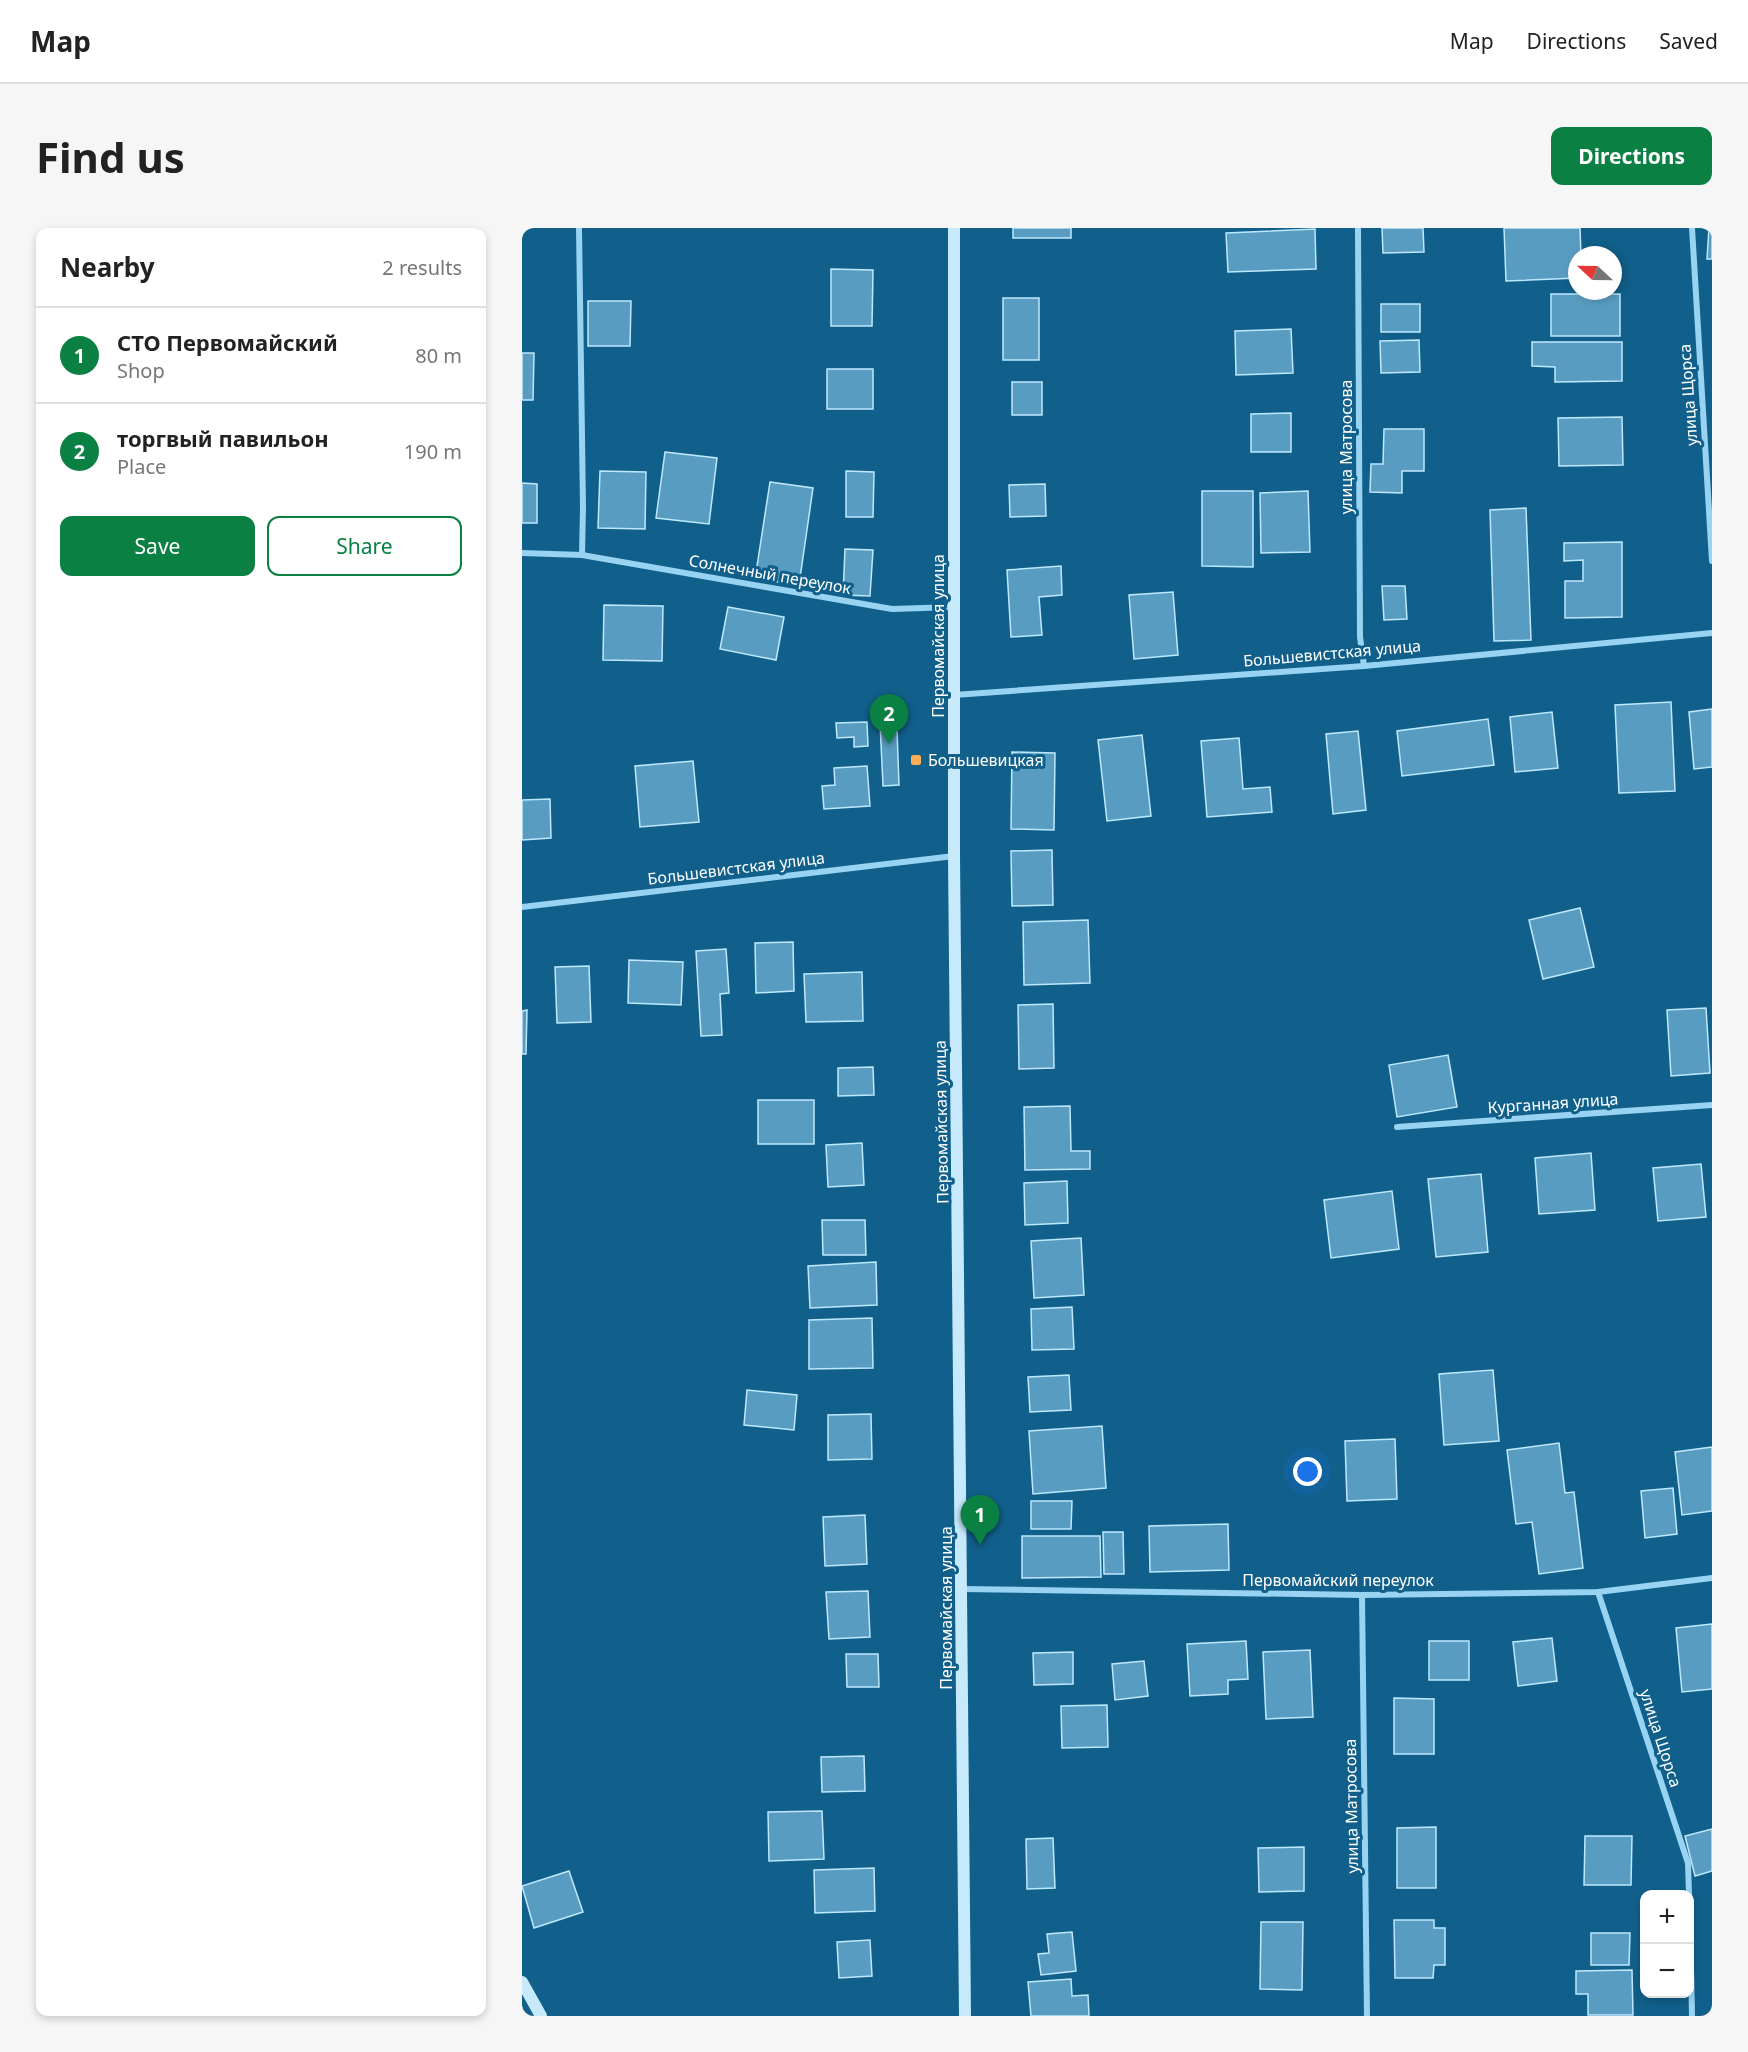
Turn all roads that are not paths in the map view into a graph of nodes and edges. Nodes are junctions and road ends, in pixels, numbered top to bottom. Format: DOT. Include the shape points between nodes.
graph roads {
  1 [pos="579,228"];
  2 [pos="954,228"];
  3 [pos="1358,228"];
  4 [pos="1692,228"];
  5 [pos="522,553"];
  6 [pos="582,555"];
  7 [pos="1712,561"];
  8 [pos="954,607"];
  9 [pos="1712,633"];
  10 [pos="1364,666"];
  11 [pos="954,695"];
  12 [pos="954,856"];
  13 [pos="522,907"];
  14 [pos="1712,1106"];
  15 [pos="1397,1127"];
  16 [pos="1712,1578"];
  17 [pos="962,1589"];
  18 [pos="1598,1592"];
  19 [pos="1362,1595"];
  20 [pos="1689,1890"];
  21 [pos="1690,1944"];
  22 [pos="522,1982"];
  23 [pos="541,2016"];
  24 [pos="965,2016"];
  25 [pos="1367,2016"];
  26 [pos="1692,2016"];
  1 -- 6 [label="street"];
  2 -- 8 [label="main road, Первомайская улица"];
  3 -- 10 [label="street, улица Матросова" via="1360,637"];
  4 -- 7 [label="street, улица Щорса"];
  5 -- 6 [label="street, Солнечный переулок"];
  6 -- 8 [label="street, Солнечный переулок" via="892,609"];
  8 -- 11 [label="main road, Первомайская улица"];
  9 -- 10 [label="street, Большевистская улица"];
  10 -- 11 [label="street, Большевистская улица"];
  11 -- 12 [label="main road, Первомайская улица"];
  12 -- 13 [label="street, Большевистская улица"];
  12 -- 17 [label="main road, Первомайская улица"];
  14 -- 15 [label="street, Курганная улица"];
  16 -- 18 [label="street, Первомайский переулок"];
  17 -- 19 [label="street, Первомайский переулок"];
  17 -- 24 [label="main road, Первомайская улица"];
  18 -- 19 [label="street, Первомайский переулок"];
  18 -- 20 [label="street, улица Щорса" via="1688,1863"];
  19 -- 25 [label="street, улица Матросова"];
  21 -- 26 [label="street"];
  22 -- 23 [label="main road"];
}
